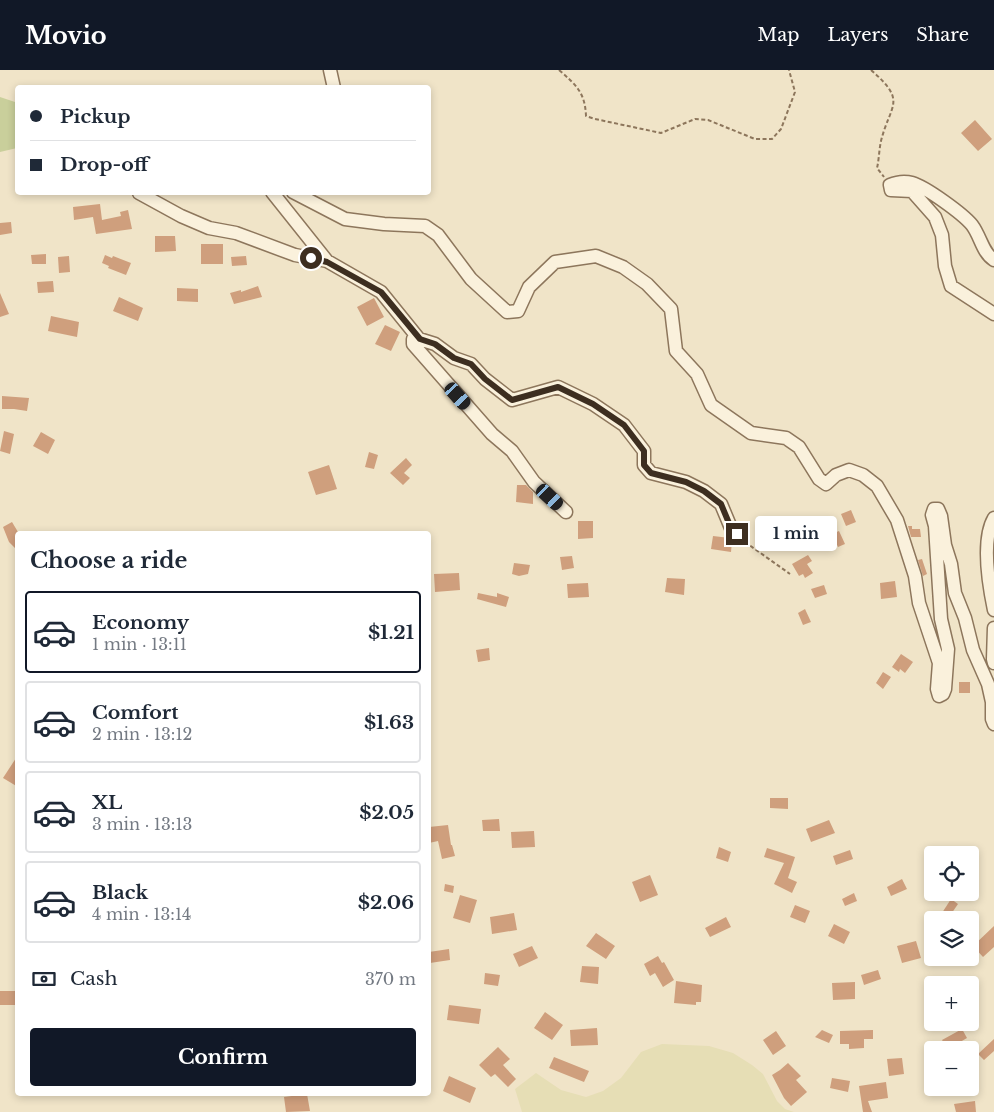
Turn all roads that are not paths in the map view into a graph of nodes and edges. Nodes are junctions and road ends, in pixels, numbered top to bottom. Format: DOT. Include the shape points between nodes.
graph roads {
  1 [pos="330,70"];
  2 [pos="333,85"];
  3 [pos="143,195"];
  4 [pos="274,195"];
  5 [pos="299,195"];
  6 [pos="994,260"];
  7 [pos="327,262"];
  8 [pos="994,314"];
  9 [pos="420,339"];
  10 [pos="566,512"];
  11 [pos="994,518"];
  12 [pos="737,534"];
  13 [pos="994,610"];
  14 [pos="994,628"];
  15 [pos="994,663"];
  16 [pos="994,724"];
  1 -- 2 [label="street"];
  3 -- 7 [label="street" via="209,228 236,232 295,255"];
  4 -- 7 [label="street"];
  5 -- 16 [label="street" via="345,219 425,226 438,235 471,279 507,312 518,311 529,288 555,262 596,256 624,267 648,284 671,309 676,351 697,374 711,405 751,433 786,438 799,447 819,479 826,484 849,470 863,475 877,486 897,520 915,576 940,663 936,689 939,696 945,688 948,649 941,619 932,515 934,509 938,509 952,564 954,593 988,684"];
  6 -- 8 [label="street" via="986,255 971,224 942,200 913,183 890,185 891,190 912,191 935,217 942,235 951,286"];
  7 -- 9 [label="street" via="381,292"];
  9 -- 10 [label="street" via="413,339 412,344 492,434 512,451 534,482"];
  9 -- 12 [label="street" via="471,364 512,400 558,387 593,404 624,425 644,451 644,465 651,473 686,482 704,491 721,504"];
  11 -- 13 [label="street" via="988,543"];
  14 -- 15 [label="street"];
}
